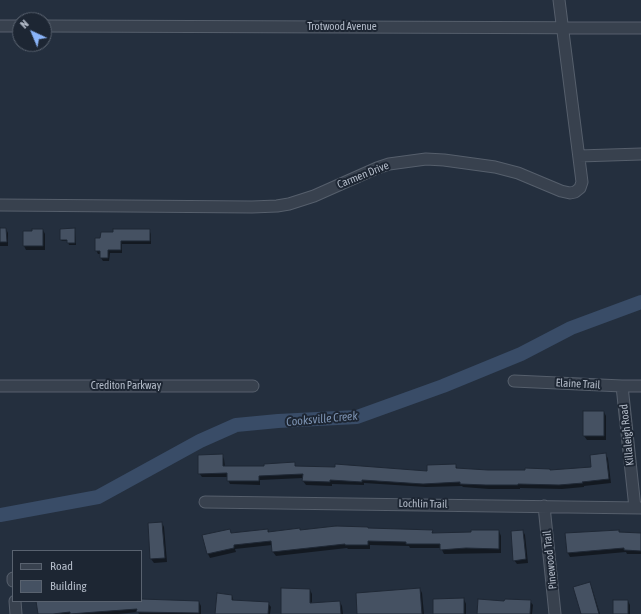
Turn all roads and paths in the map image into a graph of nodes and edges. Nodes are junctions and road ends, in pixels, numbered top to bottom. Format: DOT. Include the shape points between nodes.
graph roads {
  1 [pos="559,0"];
  2 [pos="0,26"];
  3 [pos="12,26"];
  4 [pos="52,26"];
  5 [pos="562,28"];
  6 [pos="641,28"];
  7 [pos="641,154"];
  8 [pos="579,156"];
  9 [pos="0,205"];
  10 [pos="514,381"];
  11 [pos="0,386"];
  12 [pos="253,386"];
  13 [pos="622,386"];
  14 [pos="641,386"];
  15 [pos="205,502"];
  16 [pos="544,506"];
  17 [pos="638,508"];
  18 [pos="15,602"];
  19 [pos="16,614"];
  20 [pos="555,614"];
  1 -- 5 [label="street, Carmen Drive"];
  2 -- 3 [label="street"];
  4 -- 5 [label="street, Trotwood Avenue"];
  5 -- 6 [label="street, Trotwood Avenue"];
  5 -- 8 [label="street, Carmen Drive"];
  7 -- 8 [label="street"];
  8 -- 9 [label="street, Carmen Drive" via="582,185 570,193 518,173 494,167 426,159 389,164 314,196 277,206"];
  10 -- 13 [label="street, Elaine Trail"];
  11 -- 12 [label="street, Crediton Parkway"];
  13 -- 14 [label="street, Elaine Trail"];
  13 -- 17 [label="street, Killaleigh Road"];
  15 -- 16 [label="street, Lochlin Trail"];
  16 -- 17 [label="street, Lochlin Trail"];
  16 -- 20 [label="street, Pinewood Trail"];
  18 -- 19 [label="street"];
}
